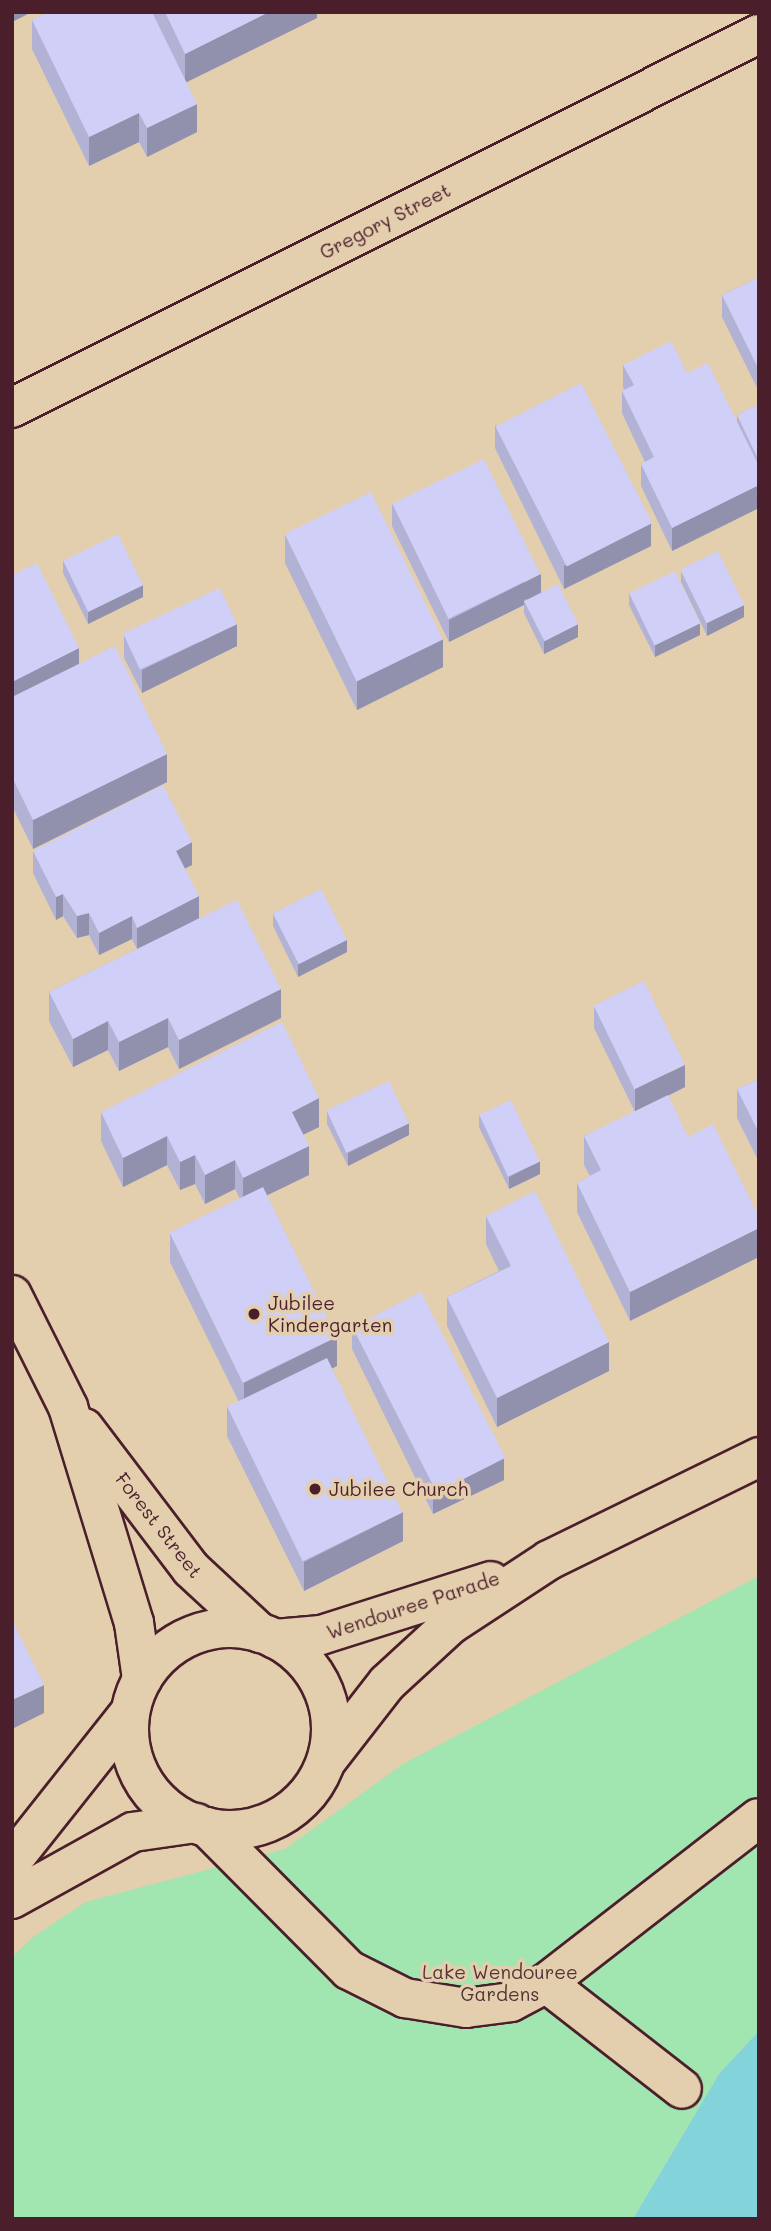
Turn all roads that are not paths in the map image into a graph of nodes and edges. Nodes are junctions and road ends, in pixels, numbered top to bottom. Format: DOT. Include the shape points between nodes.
graph roads {
  1 [pos="759,34"];
  2 [pos="12,408"];
  3 [pos="12,1295"];
  4 [pos="68,1407"];
  5 [pos="759,1457"];
  6 [pos="549,1560"];
  7 [pos="267,1636"];
  8 [pos="136,1695"];
  9 [pos="320,1774"];
  10 [pos="759,1818"];
  11 [pos="202,1825"];
  12 [pos="12,1861"];
  13 [pos="12,1899"];
  14 [pos="546,1983"];
  15 [pos="682,2089"];
  1 -- 2 [label="street, Gregory Street"];
  3 -- 4 [label="street, Forest Street"];
  4 -- 7 [label="street, Forest Street" via="191,1569"];
  4 -- 8 [label="street, Forest Street" via="134,1623"];
  5 -- 6 [label="street, Wendouree Parade"];
  6 -- 7 [label="street, Wendouree Parade" via="361,1624"];
  6 -- 9 [label="street, Wendouree Parade" via="410,1658 353,1722"];
  7 -- 8 [label="street" via="200,1632 165,1652"];
  7 -- 9 [label="street" via="305,1661 326,1699 329,1748"];
  8 -- 11 [label="street" via="136,1766 149,1790"];
  8 -- 12 [label="street"];
  9 -- 11 [label="street" via="281,1815 255,1827"];
  10 -- 14 [label="street"];
  11 -- 13 [label="street" via="133,1832"];
  11 -- 14 [label="street" via="319,1943 372,1986 437,2007 466,2008 511,2002"];
  14 -- 15 [label="street"];
}
